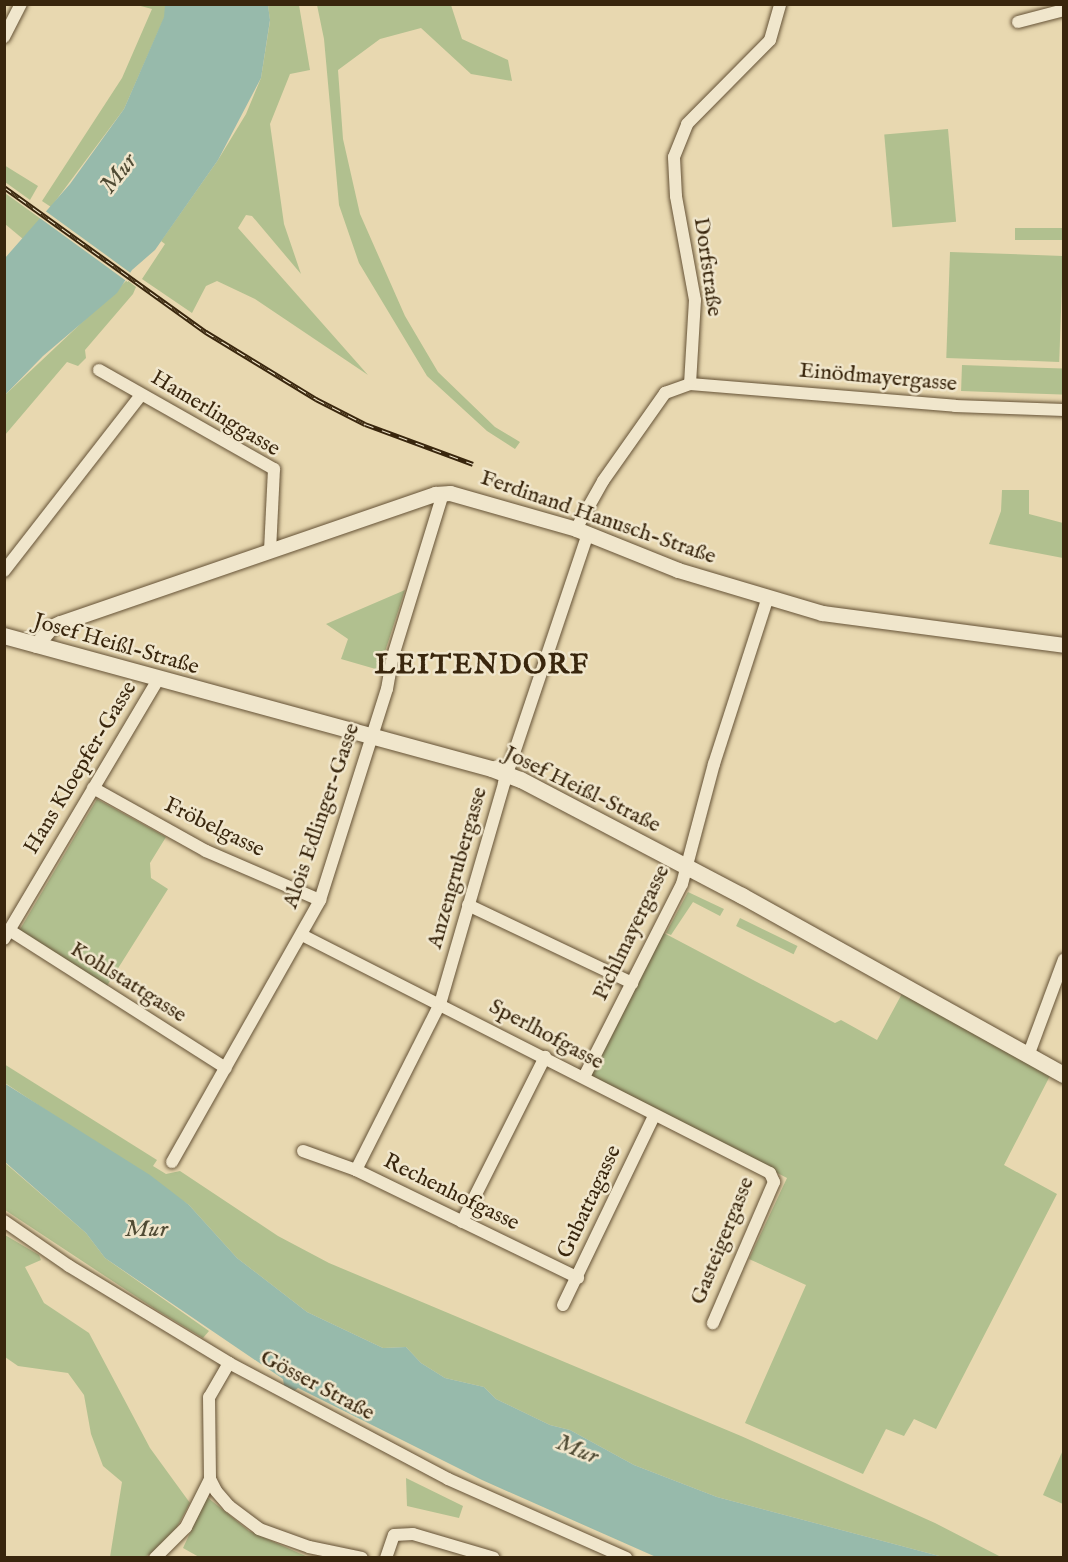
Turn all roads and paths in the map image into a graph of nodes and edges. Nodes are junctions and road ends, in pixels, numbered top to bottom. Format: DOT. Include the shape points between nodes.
graph roads {
  1 [pos="21,4"];
  2 [pos="780,4"];
  3 [pos="1064,10"];
  4 [pos="1018,22"];
  5 [pos="4,37"];
  6 [pos="99,370"];
  7 [pos="690,384"];
  8 [pos="141,395"];
  9 [pos="1064,410"];
  10 [pos="442,493"];
  11 [pos="582,531"];
  12 [pos="270,550"];
  13 [pos="4,571"];
  14 [pos="768,597"];
  15 [pos="4,636"];
  16 [pos="36,645"];
  17 [pos="1064,645"];
  18 [pos="158,680"];
  19 [pos="370,738"];
  20 [pos="507,774"];
  21 [pos="93,788"];
  22 [pos="687,867"];
  23 [pos="320,900"];
  24 [pos="468,905"];
  25 [pos="7,935"];
  26 [pos="302,935"];
  27 [pos="1064,959"];
  28 [pos="632,983"];
  29 [pos="440,1004"];
  30 [pos="1028,1056"];
  31 [pos="545,1057"];
  32 [pos="226,1068"];
  33 [pos="1064,1075"];
  34 [pos="584,1077"];
  35 [pos="654,1116"];
  36 [pos="303,1151"];
  37 [pos="172,1162"];
  38 [pos="356,1170"];
  39 [pos="770,1173"];
  40 [pos="4,1221"];
  41 [pos="462,1221"];
  42 [pos="578,1278"];
  43 [pos="563,1305"];
  44 [pos="713,1323"];
  45 [pos="229,1363"];
  46 [pos="210,1479"];
  47 [pos="155,1557"];
  48 [pos="362,1557"];
  49 [pos="386,1557"];
  50 [pos="494,1557"];
  51 [pos="626,1557"];
  1 -- 5 [label="street"];
  2 -- 7 [label="street, Dorfstraße" via="770,40 687,124 674,157 675,196 695,300"];
  3 -- 4 [label="street"];
  6 -- 8 [label="street, Hamerlinggasse"];
  7 -- 9 [label="street, Einödmayergasse" via="955,406"];
  7 -- 11 [label="street" via="664,393 603,481"];
  8 -- 12 [label="street, Hamerlinggasse" via="274,469"];
  8 -- 13 [label="street"];
  10 -- 11 [label="street, Ferdinand Hanusch-Straße"];
  10 -- 12 [label="street"];
  10 -- 19 [label="street, Alois Edlinger-Gasse"];
  11 -- 14 [label="street, Ferdinand Hanusch-Straße" via="678,570"];
  11 -- 20 [label="street, Anzengrubergasse"];
  12 -- 16 [label="street" via="60,623"];
  14 -- 17 [label="street, Ferdinand Hanusch-Straße" via="874,623"];
  14 -- 22 [label="street, Pichlmayergasse" via="714,764"];
  15 -- 16 [label="main road, Josef Heißl-Straße"];
  16 -- 18 [label="main road, Josef Heißl-Straße"];
  18 -- 19 [label="main road, Josef Heißl-Straße"];
  18 -- 21 [label="street, Hans Kloepfer-Gasse"];
  19 -- 20 [label="main road, Josef Heißl-Straße"];
  19 -- 23 [label="street, Alois Edlinger-Gasse"];
  20 -- 22 [label="main road, Josef Heißl-Straße"];
  20 -- 24 [label="street, Anzengrubergasse"];
  21 -- 23 [label="street, Fröbelgasse" via="206,851"];
  21 -- 25 [label="street, Hans Kloepfer-Gasse"];
  22 -- 28 [label="street, Pichlmayergasse"];
  22 -- 30 [label="main road, Josef Heißl-Straße"];
  23 -- 26 [label="street, Alois Edlinger-Gasse"];
  24 -- 28 [label="street"];
  24 -- 29 [label="street, Anzengrubergasse"];
  25 -- 32 [label="street, Kohlstattgasse"];
  26 -- 29 [label="street, Sperlhofgasse"];
  26 -- 32 [label="street, Alois Edlinger-Gasse"];
  27 -- 30 [label="street"];
  28 -- 34 [label="street, Pichlmayergasse"];
  29 -- 31 [label="street, Sperlhofgasse"];
  29 -- 38 [label="street, Anzengrubergasse"];
  30 -- 33 [label="main road, Josef Heißl-Straße"];
  31 -- 34 [label="street, Sperlhofgasse"];
  31 -- 41 [label="street"];
  32 -- 37 [label="street, Alois Edlinger-Gasse"];
  34 -- 35 [label="street, Sperlhofgasse"];
  35 -- 39 [label="street, Sperlhofgasse"];
  35 -- 42 [label="street, Gubattagasse"];
  36 -- 38 [label="street, Rechenhofgasse"];
  38 -- 41 [label="street, Rechenhofgasse"];
  39 -- 44 [label="street, Gasteigergasse" via="774,1182"];
  40 -- 45 [label="street, Gösser Straße" via="69,1266"];
  41 -- 42 [label="street, Rechenhofgasse"];
  42 -- 43 [label="street, Gubattagasse"];
  45 -- 46 [label="street" via="209,1397"];
  45 -- 51 [label="street, Gösser Straße" via="448,1479"];
  46 -- 47 [label="street" via="186,1527"];
  46 -- 48 [label="street" via="229,1506 260,1529 309,1547"];
  49 -- 50 [label="street" via="394,1535 413,1534"];
}
